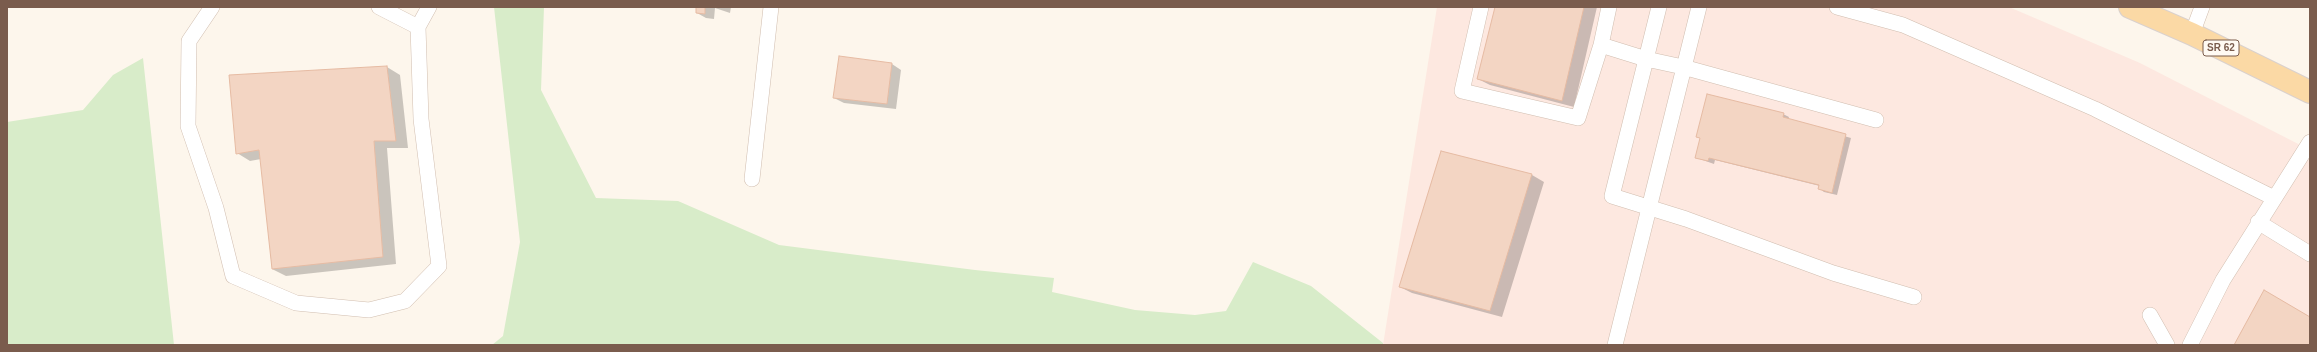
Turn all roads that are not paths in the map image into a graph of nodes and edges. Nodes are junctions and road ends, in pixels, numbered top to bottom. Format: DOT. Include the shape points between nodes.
graph roads {
  1 [pos="212,7"];
  2 [pos="379,7"];
  3 [pos="429,7"];
  4 [pos="771,7"];
  5 [pos="1481,7"];
  6 [pos="1609,7"];
  7 [pos="1659,7"];
  8 [pos="1699,7"];
  9 [pos="1837,7"];
  10 [pos="2130,7"];
  11 [pos="2202,7"];
  12 [pos="418,27"];
  13 [pos="2192,34"];
  14 [pos="1601,45"];
  15 [pos="1646,59"];
  16 [pos="1683,67"];
  17 [pos="2310,92"];
  18 [pos="1876,120"];
  19 [pos="2310,142"];
  20 [pos="752,179"];
  21 [pos="2274,198"];
  22 [pos="1649,207"];
  23 [pos="2258,222"];
  24 [pos="2310,254"];
  25 [pos="1914,297"];
  26 [pos="2150,315"];
  27 [pos="1615,345"];
  28 [pos="2167,345"];
  29 [pos="2190,345"];
  1 -- 12 [label="lane" via="189,41 188,126 216,208 233,276 296,303 368,310 405,301 439,266 421,119"];
  2 -- 12 [label="lane"];
  3 -- 12 [label="lane"];
  4 -- 20 [label="lane"];
  5 -- 14 [label="lane" via="1462,91 1578,118"];
  6 -- 14 [label="lane"];
  7 -- 15 [label="lane"];
  8 -- 16 [label="lane"];
  9 -- 21 [label="lane" via="1903,25 2095,109"];
  10 -- 13 [label="main road, SR 62"];
  11 -- 13 [label="lane"];
  13 -- 17 [label="main road, SR 62"];
  14 -- 15 [label="lane"];
  15 -- 16 [label="lane"];
  15 -- 22 [label="lane" via="1612,196"];
  16 -- 18 [label="lane"];
  16 -- 22 [label="lane"];
  19 -- 21 [label="lane"];
  21 -- 23 [label="lane"];
  22 -- 25 [label="lane" via="1833,272"];
  22 -- 27 [label="lane"];
  23 -- 24 [label="lane"];
  23 -- 29 [label="lane" via="2223,280"];
  26 -- 28 [label="lane"];
}
